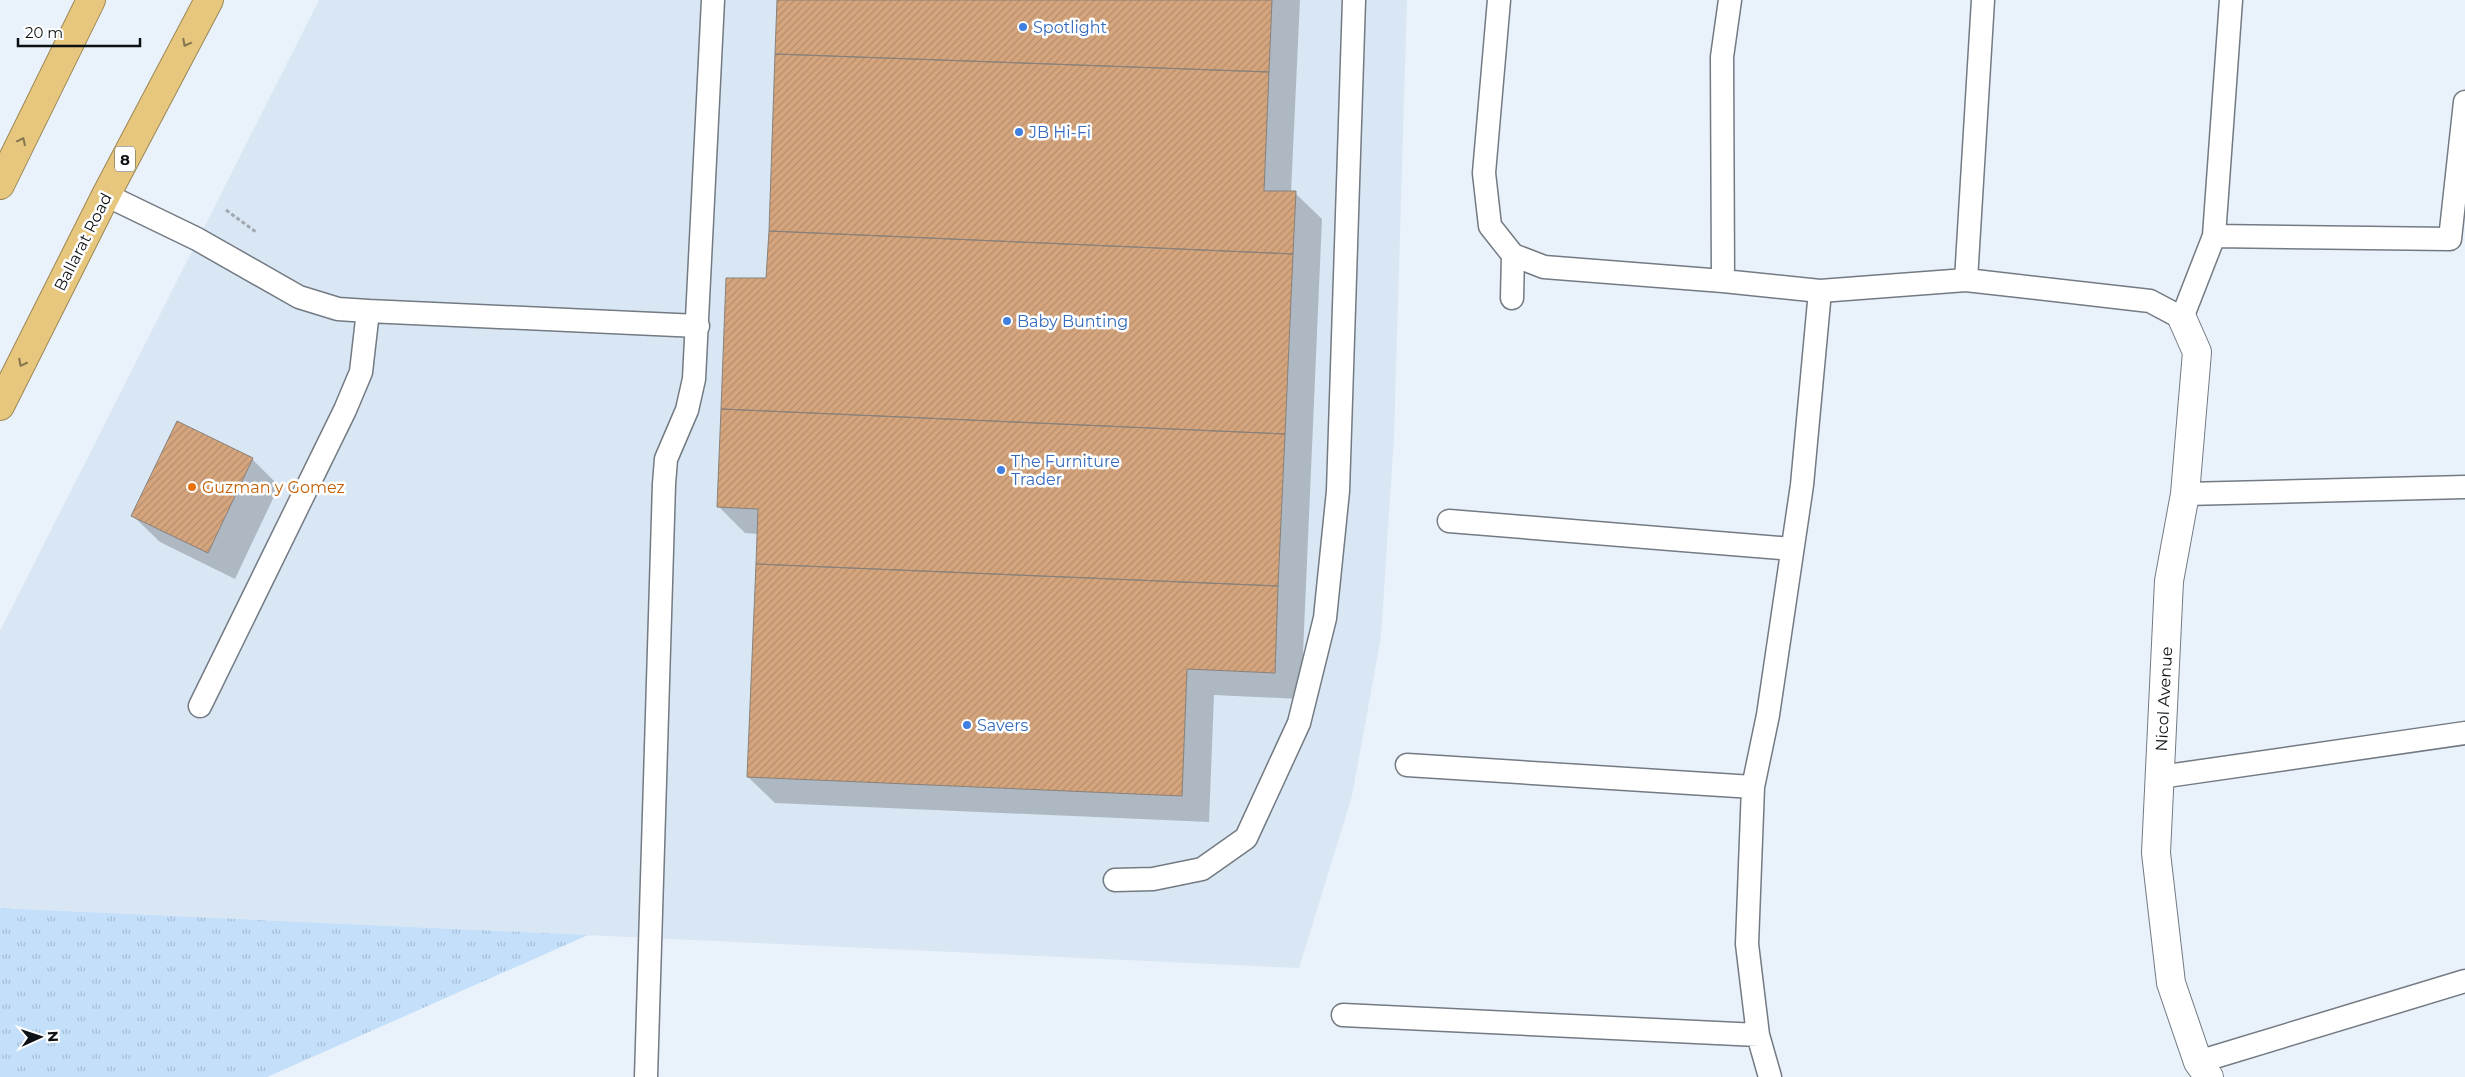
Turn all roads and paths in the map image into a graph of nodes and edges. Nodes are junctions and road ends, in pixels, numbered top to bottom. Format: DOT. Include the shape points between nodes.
graph roads {
  1 [pos="91,0"];
  2 [pos="209,0"];
  3 [pos="714,0"];
  4 [pos="1354,0"];
  5 [pos="1498,0"];
  6 [pos="1730,0"];
  7 [pos="1983,0"];
  8 [pos="2231,0"];
  9 [pos="2465,102"];
  10 [pos="0,185"];
  11 [pos="106,195"];
  12 [pos="226,210"];
  13 [pos="257,232"];
  14 [pos="2214,236"];
  15 [pos="1513,255"];
  16 [pos="1966,280"];
  17 [pos="1724,281"];
  18 [pos="1820,291"];
  19 [pos="1512,298"];
  20 [pos="368,311"];
  21 [pos="2182,318"];
  22 [pos="698,326"];
  23 [pos="0,406"];
  24 [pos="2465,487"];
  25 [pos="2186,494"];
  26 [pos="1449,521"];
  27 [pos="1792,549"];
  28 [pos="200,706"];
  29 [pos="2465,733"];
  30 [pos="1407,765"];
  31 [pos="2160,777"];
  32 [pos="1753,787"];
  33 [pos="1116,880"];
  34 [pos="2465,980"];
  35 [pos="1343,1015"];
  36 [pos="1758,1035"];
  37 [pos="2203,1069"];
  38 [pos="646,1077"];
  39 [pos="1770,1077"];
  10 -- 1 [label="highway, one-way"];
  2 -- 11 [label="highway, Ballarat Road / 8, one-way"];
  3 -- 22 [label="lane"];
  4 -- 33 [label="lane" via="1338,491 1325,618 1298,723 1246,838 1202,869 1153,879"];
  5 -- 15 [label="lane" via="1484,173 1490,226"];
  6 -- 17 [label="lane" via="1722,57"];
  7 -- 16 [label="lane"];
  8 -- 14 [label="lane"];
  9 -- 14 [label="lane" via="2450,239"];
  11 -- 20 [label="lane" via="197,238 299,297 338,309"];
  11 -- 23 [label="highway, Ballarat Road / 8, one-way"];
  12 -- 13 [label="path"];
  14 -- 21 [label="lane"];
  15 -- 17 [label="lane" via="1544,267"];
  15 -- 19 [label="lane"];
  16 -- 18 [label="lane"];
  16 -- 21 [label="lane" via="2150,300"];
  17 -- 18 [label="lane"];
  18 -- 27 [label="lane" via="1802,485"];
  20 -- 22 [label="lane"];
  20 -- 28 [label="lane" via="361,372 345,410"];
  21 -- 25 [label="street, Nicol Avenue" via="2197,352"];
  22 -- 38 [label="lane" via="694,379 687,410 666,459 664,484"];
  24 -- 25 [label="lane"];
  25 -- 31 [label="street, Nicol Avenue" via="2169,581"];
  26 -- 27 [label="lane"];
  27 -- 32 [label="lane" via="1768,715"];
  29 -- 31 [label="lane"];
  30 -- 32 [label="lane"];
  31 -- 37 [label="street, Nicol Avenue" via="2156,853 2171,983"];
  32 -- 36 [label="lane" via="1747,944"];
  34 -- 37 [label="lane"];
  35 -- 36 [label="lane"];
  36 -- 39 [label="lane"];
}
